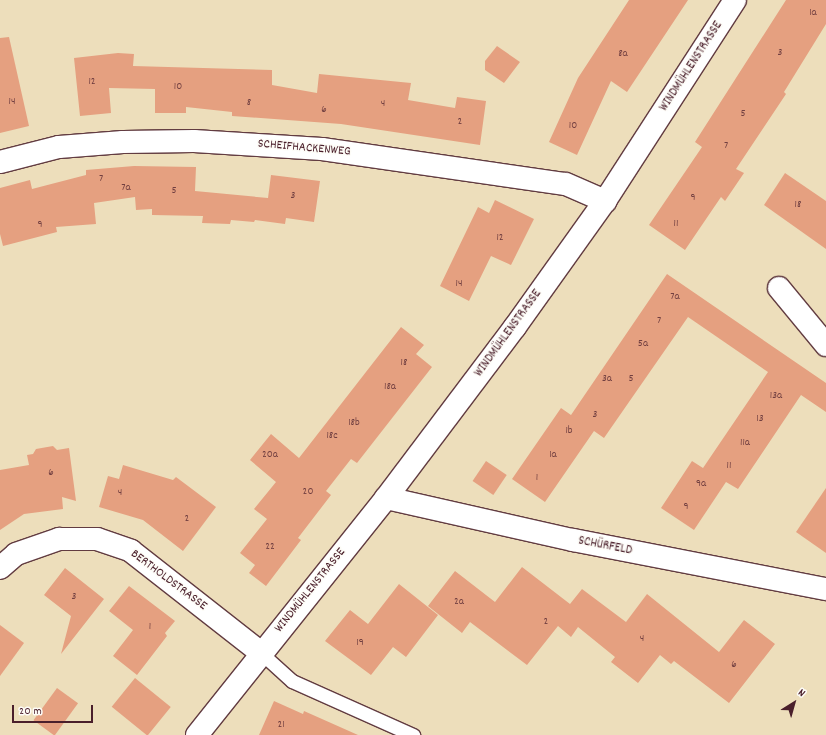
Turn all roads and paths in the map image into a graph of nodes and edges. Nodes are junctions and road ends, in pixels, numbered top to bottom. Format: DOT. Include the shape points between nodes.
graph roads {
  1 [pos="735,0"];
  2 [pos="0,162"];
  3 [pos="605,202"];
  4 [pos="779,288"];
  5 [pos="826,345"];
  6 [pos="386,498"];
  7 [pos="0,568"];
  8 [pos="826,589"];
  9 [pos="260,652"];
  10 [pos="197,735"];
  11 [pos="413,735"];
  1 -- 3 [label="street, WINDMÜHLENSTRASSE"];
  2 -- 3 [label="street, SCHEIFHACKENWEG" via="59,147 123,142 194,141 322,149 566,184"];
  3 -- 6 [label="street, WINDMÜHLENSTRASSE"];
  4 -- 5 [label="street"];
  6 -- 8 [label="street, SCHÜRFELD" via="573,540"];
  6 -- 9 [label="street, WINDMÜHLENSTRASSE"];
  7 -- 9 [label="street, BERTHOLDSTRASSE" via="16,554 59,539 97,539 131,551"];
  9 -- 10 [label="street, WINDMÜHLENSTRASSE"];
  9 -- 11 [label="lane" via="292,681"];
}
